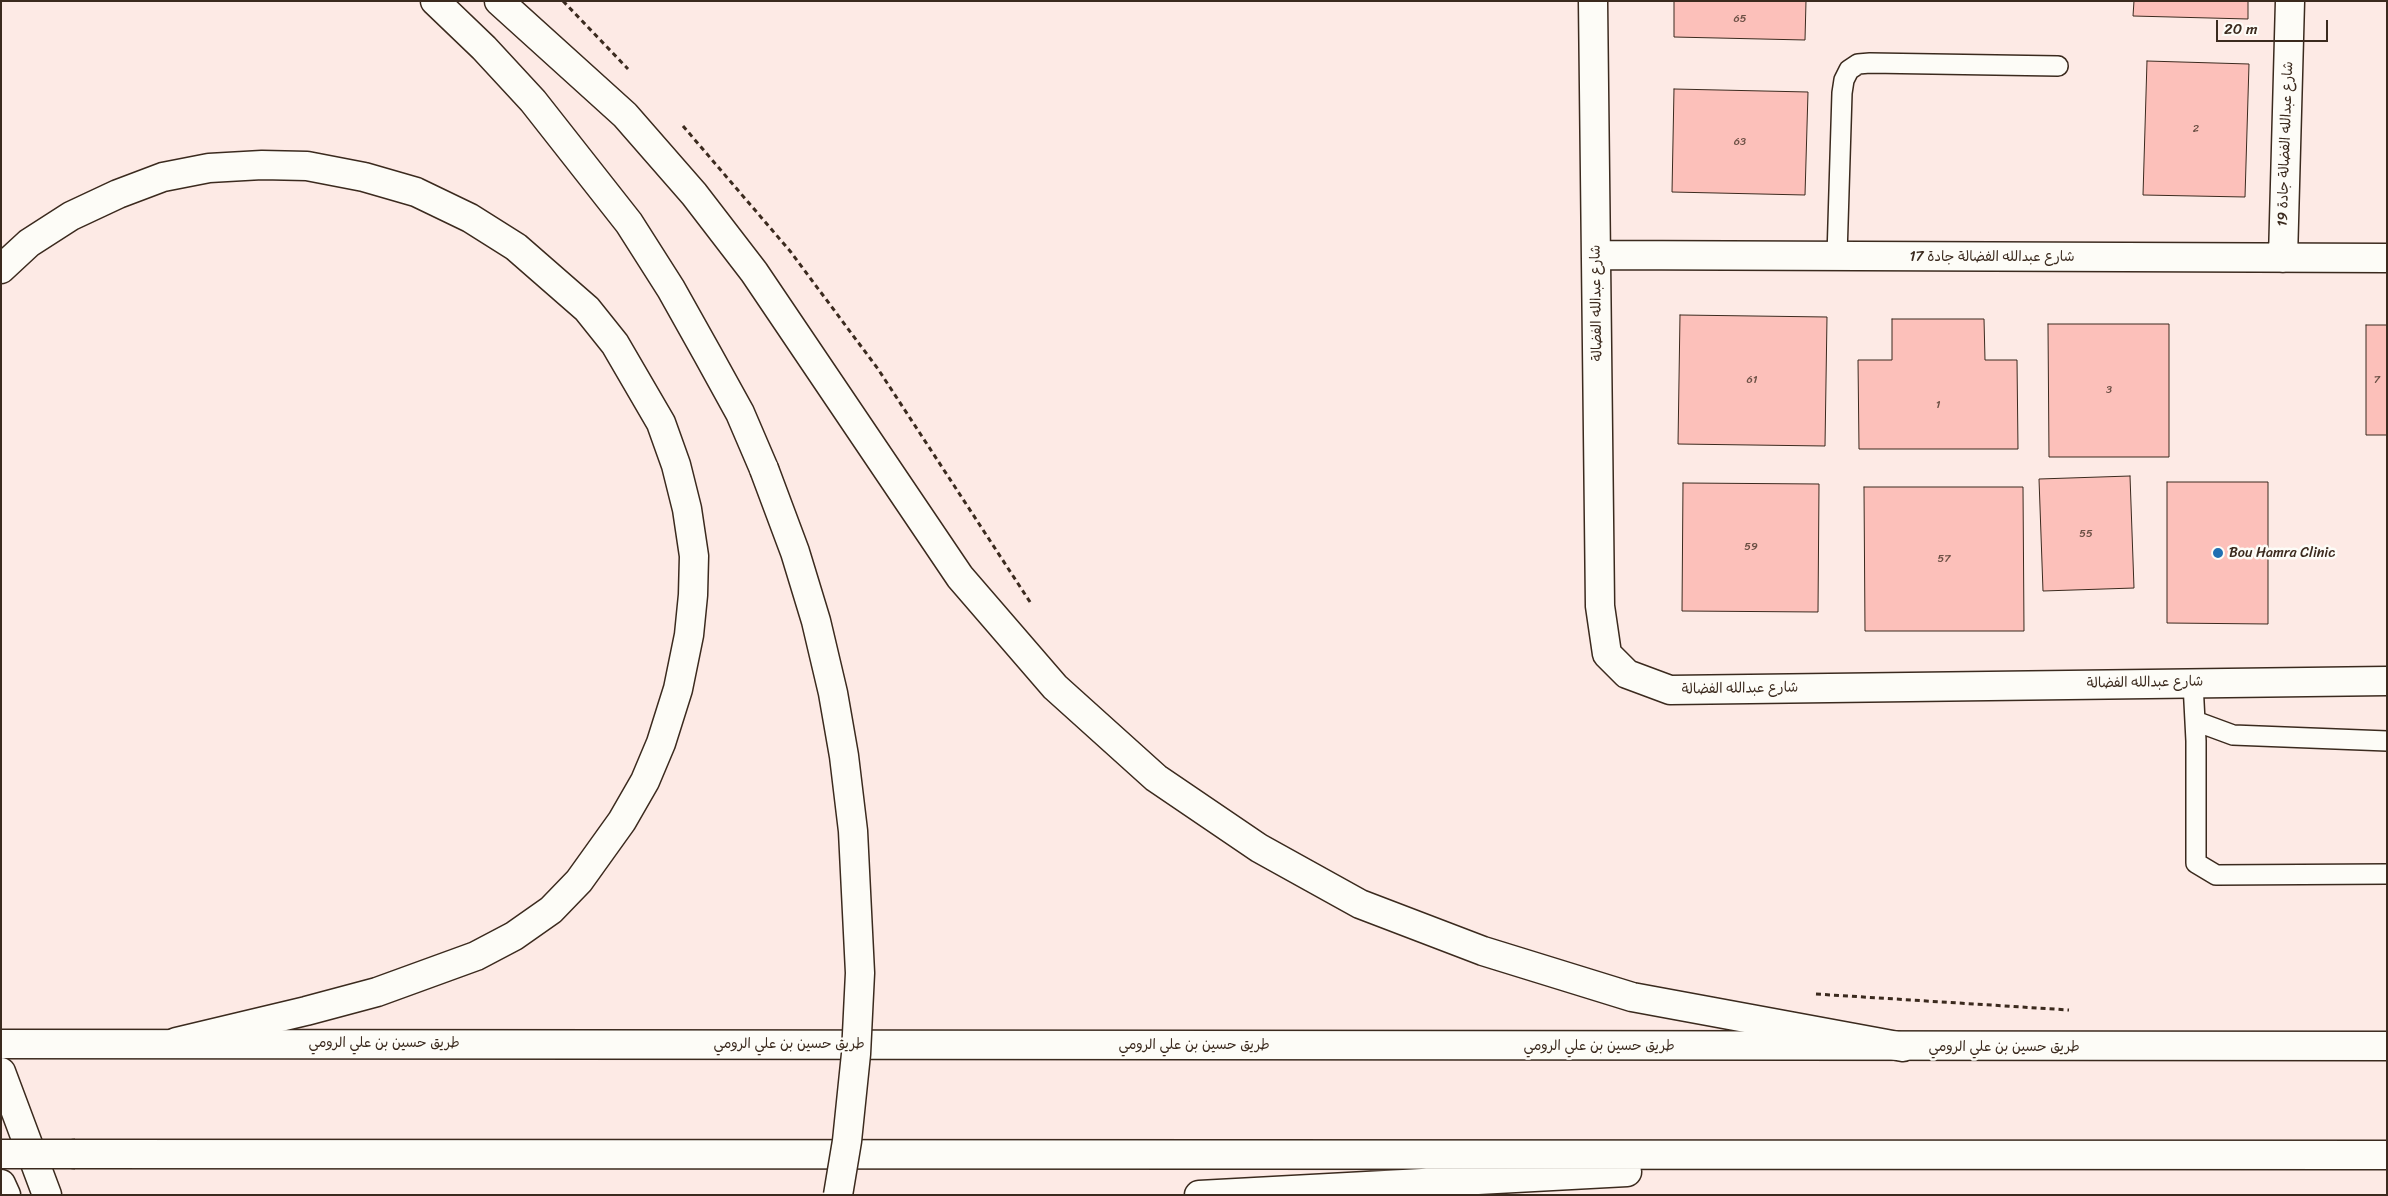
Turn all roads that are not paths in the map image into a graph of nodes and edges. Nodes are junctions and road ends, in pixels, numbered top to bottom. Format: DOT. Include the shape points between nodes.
graph roads {
  1 [pos="434,1"];
  2 [pos="499,1"];
  3 [pos="1593,1"];
  4 [pos="2290,1"];
  5 [pos="2058,66"];
  6 [pos="1596,255"];
  7 [pos="1837,256"];
  8 [pos="2283,258"];
  9 [pos="2387,258"];
  10 [pos="1,269"];
  11 [pos="2387,681"];
  12 [pos="2193,683"];
  13 [pos="2195,721"];
  14 [pos="2387,741"];
  15 [pos="2387,874"];
  16 [pos="176,1042"];
  17 [pos="1,1044"];
  18 [pos="2387,1046"];
  19 [pos="1904,1047"];
  20 [pos="1,1072"];
  21 [pos="1,1154"];
  22 [pos="1944,1155"];
  23 [pos="2387,1155"];
  24 [pos="1,1184"];
  25 [pos="6,1195"];
  26 [pos="47,1195"];
  27 [pos="838,1195"];
  28 [pos="1199,1195"];
  1 -- 27 [label="main road, bridge" via="533,101 629,223 671,289 740,413 794,552 816,621 841,738 853,831 859,1000 849,1122"];
  2 -- 19 [label="main road" via="625,114 694,194 754,272 960,577 1055,687 1156,778 1259,848 1360,904 1483,951 1632,997"];
  3 -- 6 [label="main road, شارع عبدالله الفضالة"];
  4 -- 8 [label="main road, شارع عبدالله الفضالة جادة 19"];
  5 -- 7 [label="lane" via="1870,63 1858,64 1850,70 1842,93"];
  6 -- 7 [label="main road, شارع عبدالله الفضالة جادة 17"];
  6 -- 12 [label="main road, شارع عبدالله الفضالة" via="1600,606 1608,654 1627,674 1670,690"];
  7 -- 8 [label="main road, شارع عبدالله الفضالة جادة 17"];
  8 -- 9 [label="main road, شارع عبدالله الفضالة جادة 17"];
  10 -- 16 [label="main road" via="29,243 71,216 163,177 209,168 262,164 308,166 416,192 470,218 516,246 586,310 615,344 660,423 676,464 687,509 694,556 689,635 678,689 645,781 622,821 579,881 551,910 514,936 476,956 377,992"];
  11 -- 12 [label="main road, شارع عبدالله الفضالة"];
  12 -- 13 [label="lane"];
  13 -- 14 [label="lane" via="2233,735"];
  13 -- 15 [label="lane" via="2196,863 2216,875"];
  16 -- 17 [label="main road, طريق حسين بن علي الرومي"];
  16 -- 19 [label="main road, طريق حسين بن علي الرومي"];
  18 -- 19 [label="main road, طريق حسين بن علي الرومي"];
  20 -- 26 [label="main road"];
  21 -- 22 [label="main road, bridge"];
  22 -- 23 [label="main road"];
  22 -- 28 [label="main road"];
  24 -- 25 [label="main road"];
}
